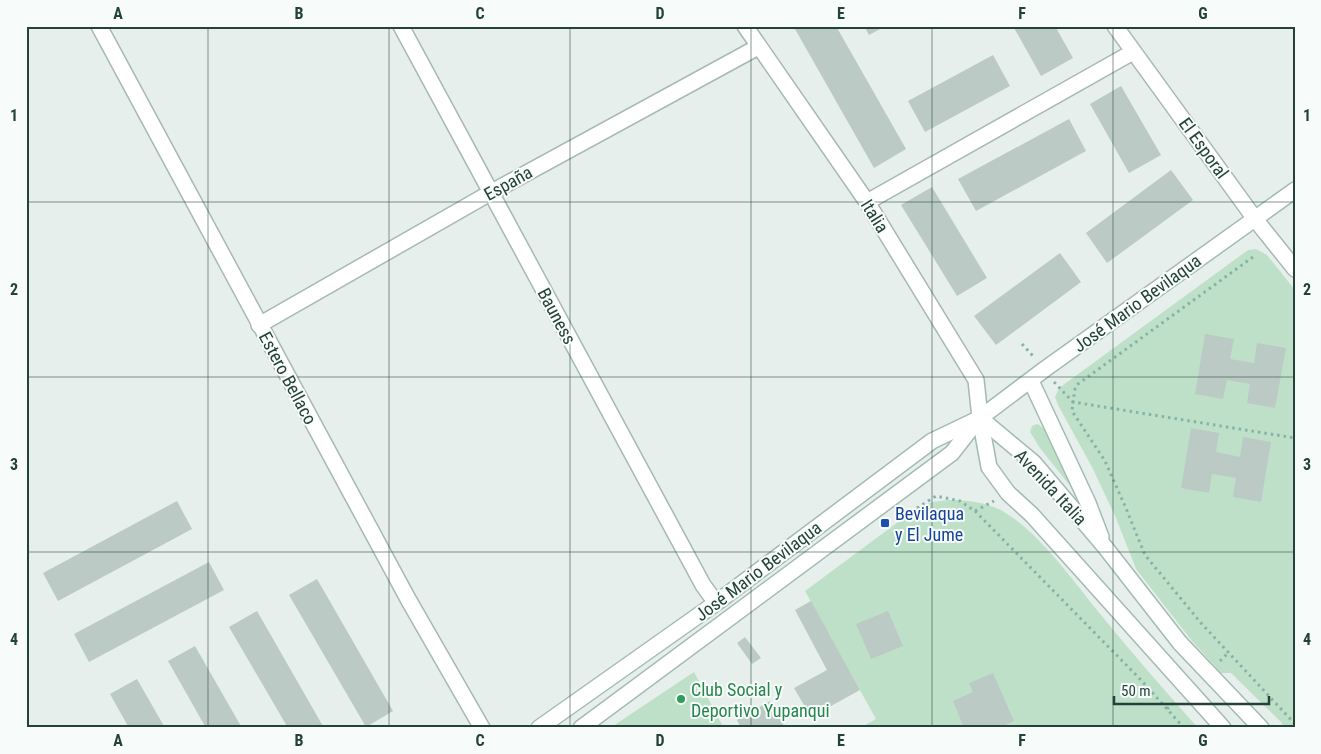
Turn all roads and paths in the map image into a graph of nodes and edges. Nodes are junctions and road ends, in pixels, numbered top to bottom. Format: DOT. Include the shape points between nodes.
graph roads {
  1 [pos="99,26"];
  2 [pos="401,26"];
  3 [pos="745,26"];
  4 [pos="1115,26"];
  5 [pos="758,47"];
  6 [pos="1134,52"];
  7 [pos="1295,190"];
  8 [pos="490,193"];
  9 [pos="867,202"];
  10 [pos="1255,219"];
  11 [pos="1253,257"];
  12 [pos="1295,269"];
  13 [pos="259,325"];
  14 [pos="1022,344"];
  15 [pos="1044,369"];
  16 [pos="1031,381"];
  17 [pos="1073,402"];
  18 [pos="980,418"];
  19 [pos="1295,438"];
  20 [pos="917,508"];
  21 [pos="1105,548"];
  22 [pos="716,604"];
  23 [pos="1295,724"];
  24 [pos="482,728"];
  25 [pos="539,728"];
  26 [pos="581,728"];
  27 [pos="1184,728"];
  28 [pos="1223,728"];
  29 [pos="1261,728"];
  1 -- 13 [label="street, Estero Bellaco"];
  2 -- 8 [label="street, Bauness"];
  3 -- 5 [label="street, Italia"];
  4 -- 6 [label="street, El Esporal"];
  5 -- 8 [label="street, España"];
  5 -- 9 [label="street, Italia"];
  6 -- 9 [label="street"];
  6 -- 10 [label="street, El Esporal"];
  7 -- 10 [label="street, José Mario Bevilaqua"];
  8 -- 13 [label="street, España"];
  8 -- 22 [label="street, Bauness"];
  9 -- 18 [label="street, Italia" via="976,380"];
  10 -- 12 [label="street, El Esporal"];
  10 -- 15 [label="street, José Mario Bevilaqua"];
  11 -- 17 [label="path" via="1078,384"];
  13 -- 24 [label="street, Estero Bellaco"];
  14 -- 15 [label="path"];
  15 -- 16 [label="street, José Mario Bevilaqua"];
  15 -- 17 [label="path"];
  16 -- 18 [label="street, José Mario Bevilaqua"];
  16 -- 21 [label="street" via="1088,503"];
  17 -- 19 [label="path"];
  17 -- 23 [label="path" via="1072,411 1105,461 1145,555 1201,624"];
  18 -- 21 [label="street, Avenida Italia" via="1034,463"];
  18 -- 22 [label="street, José Mario Bevilaqua" via="932,441"];
  18 -- 26 [label="street, José Mario Bevilaqua" via="952,453"];
  18 -- 28 [label="street, Avenida Italia" via="989,467 1008,493 1032,515"];
  20 -- 27 [label="path" via="936,496 960,501 975,512"];
  21 -- 29 [label="street, Avenida Italia" via="1180,643"];
  22 -- 25 [label="street, José Mario Bevilaqua"];
}
